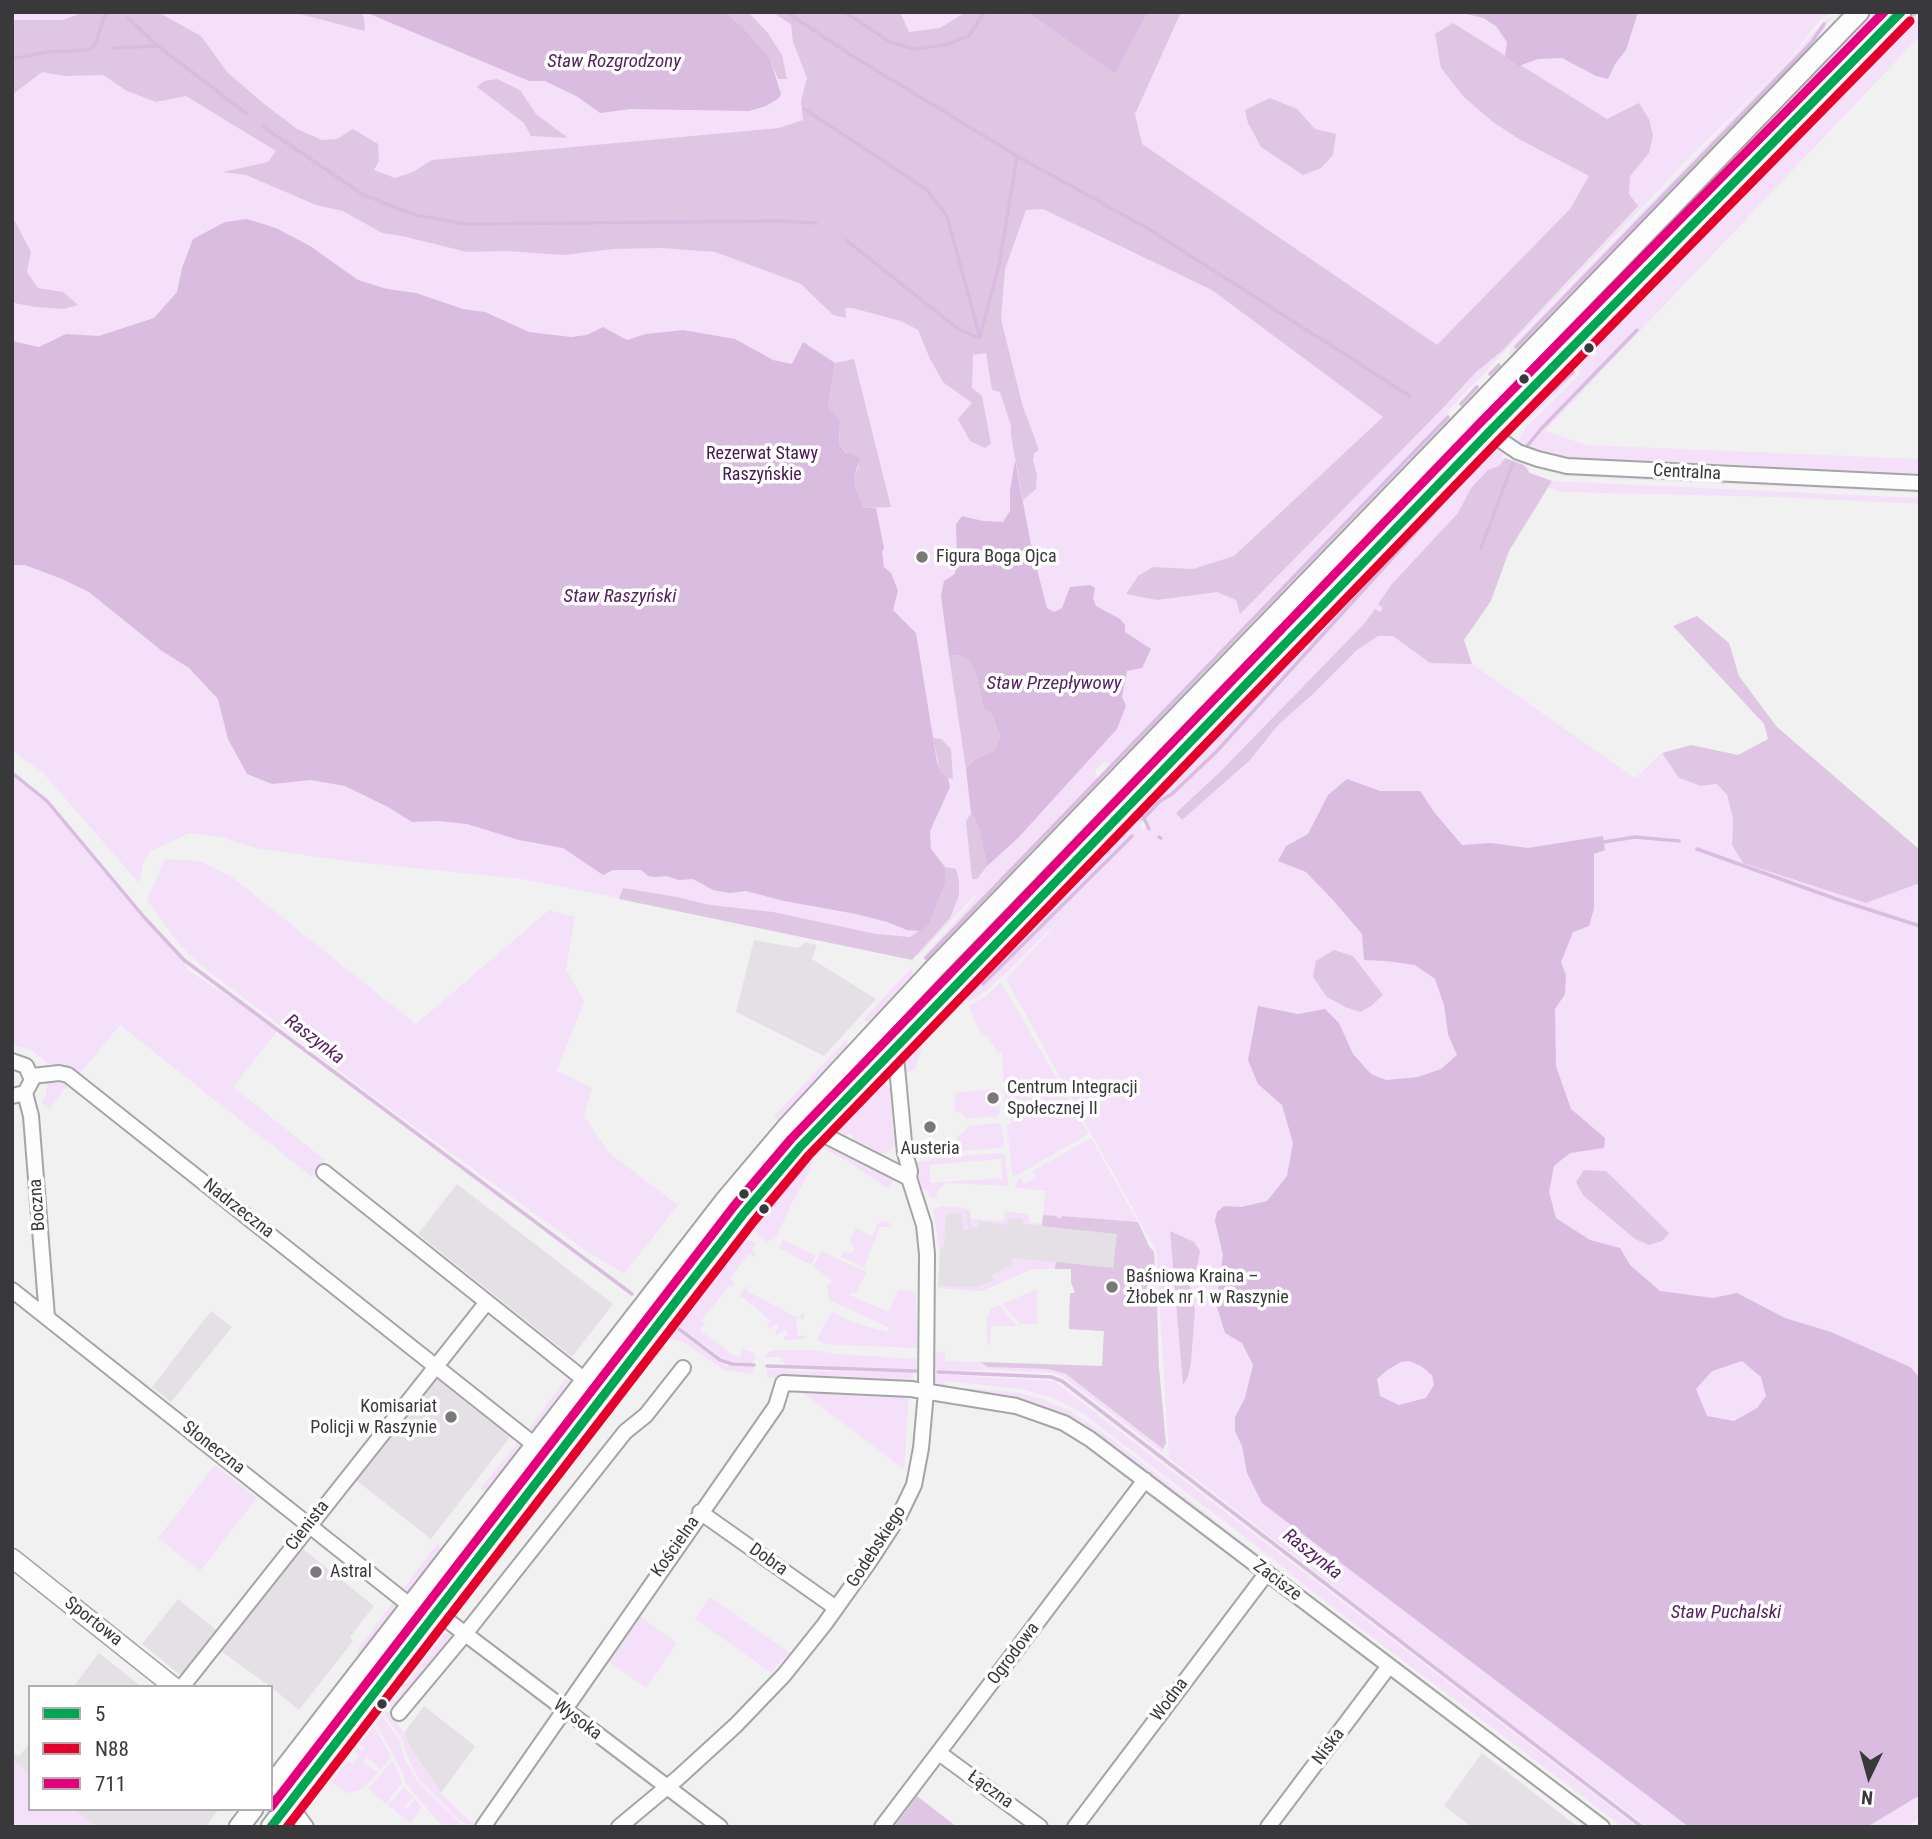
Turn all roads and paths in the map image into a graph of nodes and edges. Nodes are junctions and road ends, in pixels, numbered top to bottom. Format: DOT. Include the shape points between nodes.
graph roads {
  1 [pos="1859,12"];
  2 [pos="1901,12"];
  3 [pos="1466,417"];
  4 [pos="1489,432"];
  5 [pos="1920,484"];
  6 [pos="895,1046"];
  7 [pos="12,1061"];
  8 [pos="32,1076"];
  9 [pos="19,1094"];
  10 [pos="806,1106"];
  11 [pos="819,1126"];
  12 [pos="904,1145"];
  13 [pos="873,1160"];
  14 [pos="324,1172"];
  15 [pos="909,1178"];
  16 [pos="12,1290"];
  17 [pos="487,1302"];
  18 [pos="47,1317"];
  19 [pos="436,1367"];
  20 [pos="683,1368"];
  21 [pos="586,1381"];
  22 [pos="926,1392"];
  23 [pos="536,1446"];
  24 [pos="1145,1480"];
  25 [pos="700,1512"];
  26 [pos="309,1524"];
  27 [pos="12,1558"];
  28 [pos="1266,1574"];
  29 [pos="412,1607"];
  30 [pos="836,1608"];
  31 [pos="435,1611"];
  32 [pos="465,1634"];
  33 [pos="1389,1666"];
  34 [pos="171,1685"];
  35 [pos="184,1685"];
  36 [pos="564,1710"];
  37 [pos="399,1713"];
  38 [pos="939,1753"];
  39 [pos="273,1781"];
  40 [pos="273,1787"];
  41 [pos="669,1787"];
  42 [pos="251,1811"];
  43 [pos="279,1817"];
  44 [pos="239,1827"];
  45 [pos="306,1827"];
  46 [pos="483,1827"];
  47 [pos="619,1827"];
  48 [pos="720,1827"];
  49 [pos="883,1827"];
  50 [pos="1040,1827"];
  51 [pos="1075,1827"];
  52 [pos="1268,1827"];
  53 [pos="1602,1827"];
  1 -- 3 [label="main road"];
  2 -- 4 [label="main road"];
  3 -- 4 [label="street, Centralna"];
  3 -- 10 [label="main road"];
  4 -- 5 [label="street, Centralna" via="1521,453 1567,466"];
  4 -- 6 [label="main road"];
  6 -- 11 [label="main road"];
  6 -- 12 [label="street, Godebskiego"];
  7 -- 8 [label="street" via="26,1066"];
  8 -- 9 [label="street" via="31,1085"];
  8 -- 19 [label="street, Nadrzeczna" via="68,1075"];
  9 -- 18 [label="street, Boczna" via="31,1115"];
  10 -- 11 [label="street"];
  10 -- 21 [label="main road" via="724,1202"];
  11 -- 13 [label="street" via="828,1137"];
  11 -- 31 [label="main road" via="749,1206"];
  12 -- 13 [label="street" via="889,1157"];
  12 -- 15 [label="street, Godebskiego"];
  13 -- 15 [label="street"];
  14 -- 17 [label="street"];
  15 -- 22 [label="street, Godebskiego" via="926,1247"];
  16 -- 18 [label="street, Słoneczna"];
  17 -- 19 [label="street"];
  17 -- 21 [label="street"];
  18 -- 26 [label="street, Słoneczna"];
  19 -- 23 [label="street, Nadrzeczna"];
  19 -- 26 [label="street, Cienista"];
  20 -- 32 [label="street" via="646,1415 625,1432"];
  21 -- 23 [label="main road"];
  22 -- 24 [label="street, Zacisze" via="1051,1416"];
  22 -- 25 [label="street, Kościelna" via="783,1384 776,1406"];
  22 -- 30 [label="street, Godebskiego" via="914,1485 899,1516"];
  23 -- 29 [label="main road"];
  24 -- 28 [label="street, Zacisze"];
  24 -- 38 [label="street, Ogrodowa"];
  25 -- 30 [label="street, Dobra"];
  25 -- 36 [label="street, Kościelna"];
  26 -- 29 [label="street, Słoneczna"];
  26 -- 35 [label="street, Cienista"];
  27 -- 34 [label="street, Sportowa"];
  28 -- 33 [label="street, Zacisze"];
  28 -- 51 [label="street, Wodna"];
  29 -- 39 [label="main road"];
  30 -- 41 [label="street, Godebskiego" via="784,1675"];
  31 -- 32 [label="street, Wysoka"];
  31 -- 43 [label="main road"];
  32 -- 36 [label="street, Wysoka"];
  32 -- 37 [label="street"];
  33 -- 52 [label="street, Niska"];
  33 -- 53 [label="street, Zacisze"];
  36 -- 41 [label="street, Wysoka"];
  36 -- 46 [label="street, Kościelna"];
  38 -- 49 [label="street, Ogrodowa"];
  38 -- 50 [label="street, Łączna"];
  40 -- 43 [label="street"];
  41 -- 47 [label="street, Godebskiego"];
  41 -- 48 [label="street, Wysoka"];
  42 -- 44 [label="main road"];
  43 -- 45 [label="street"];
}
